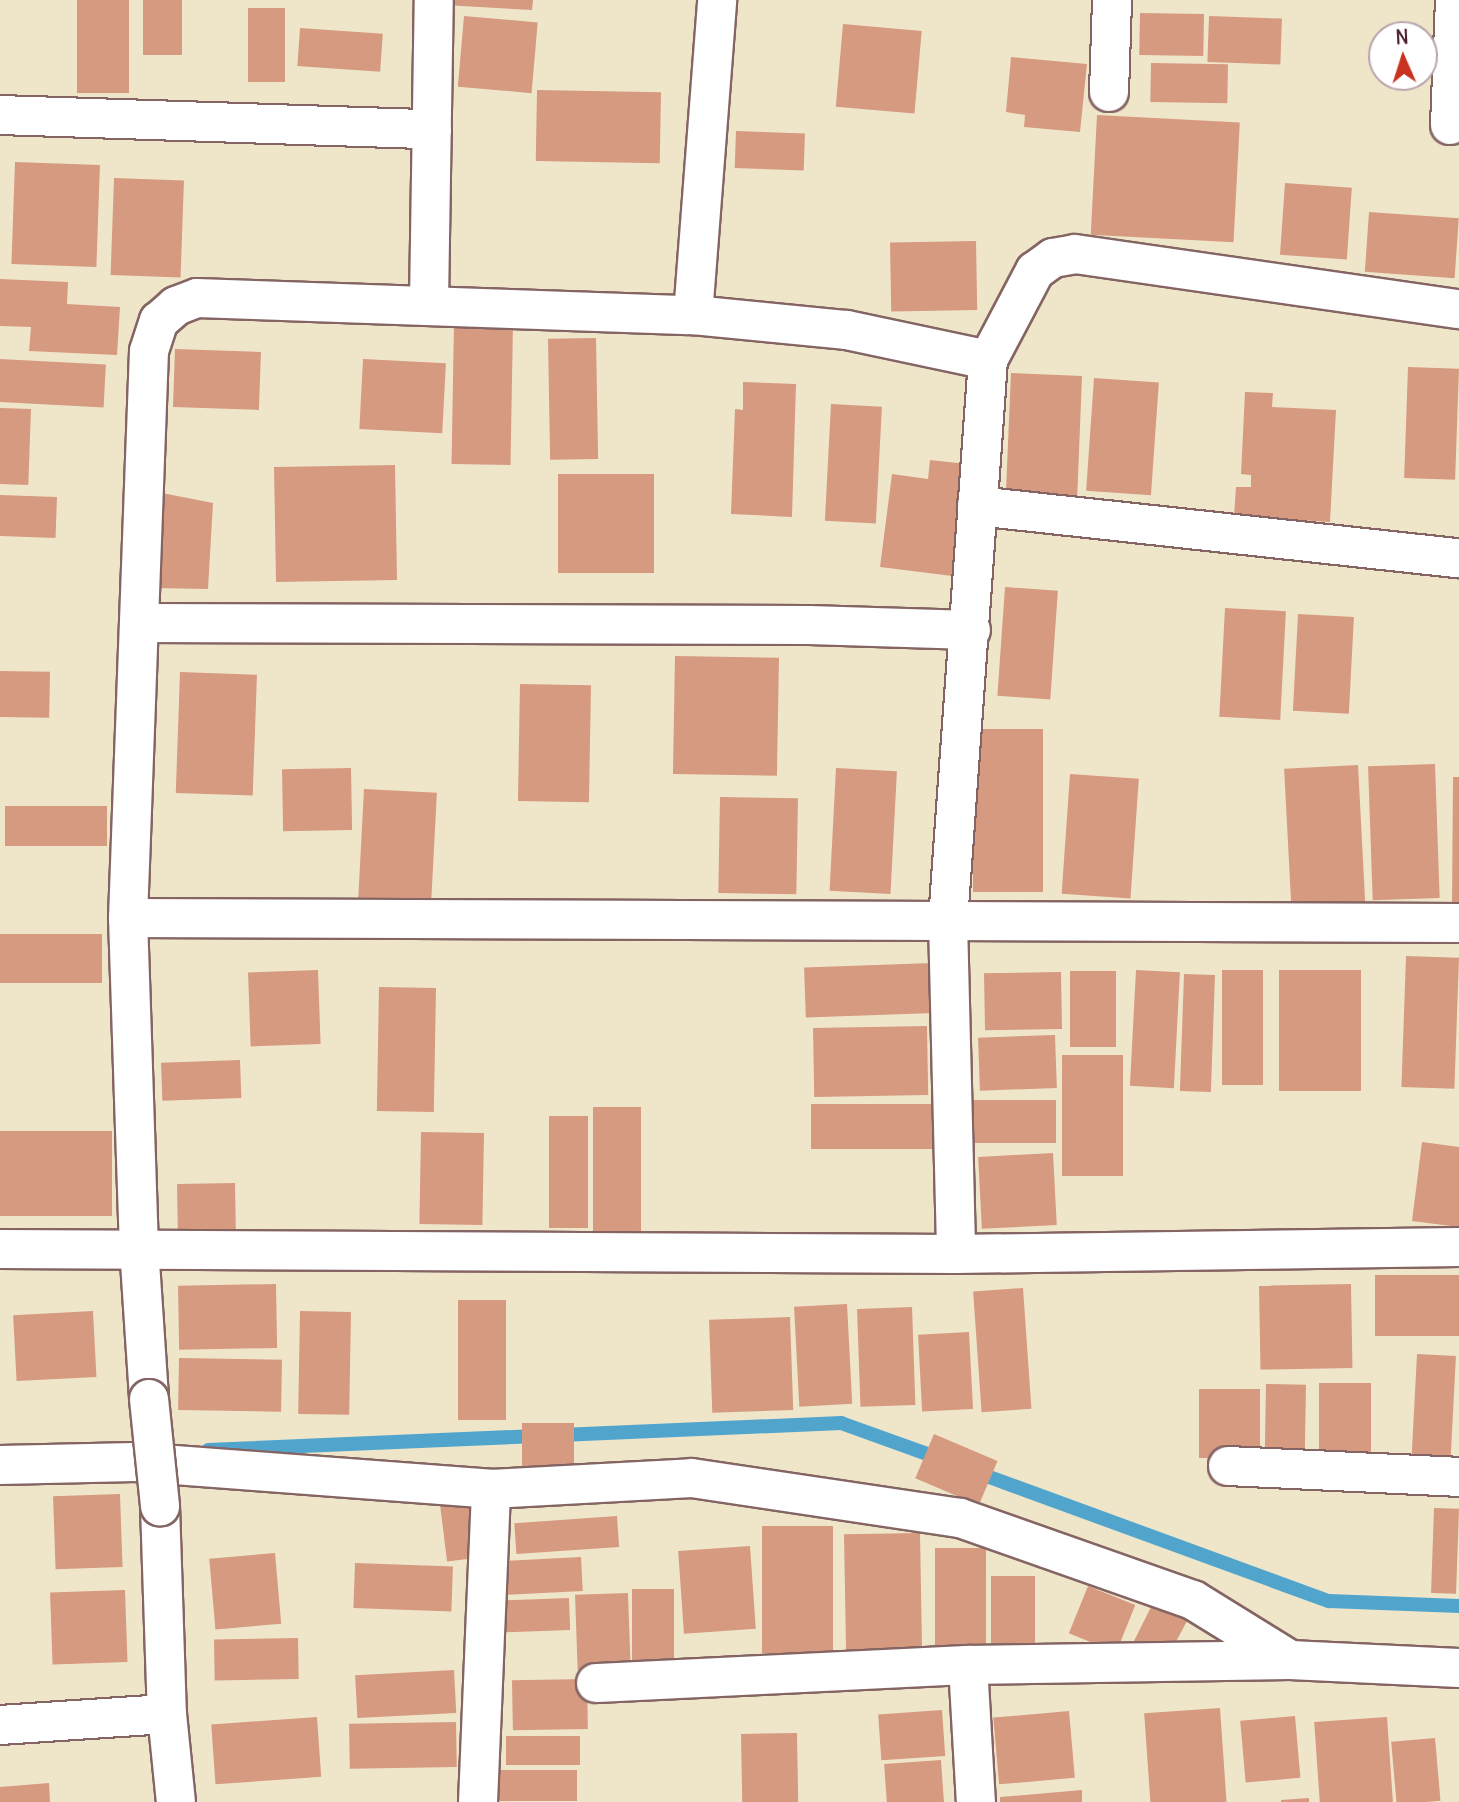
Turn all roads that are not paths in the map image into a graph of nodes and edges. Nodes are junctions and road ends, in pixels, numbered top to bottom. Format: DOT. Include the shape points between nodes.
graph roads {
  1 [pos="434,0"];
  2 [pos="717,0"];
  3 [pos="1112,0"];
  4 [pos="1455,0"];
  5 [pos="1109,92"];
  6 [pos="0,115"];
  7 [pos="1450,125"];
  8 [pos="432,130"];
  9 [pos="429,303"];
  10 [pos="1459,309"];
  11 [pos="693,315"];
  12 [pos="988,360"];
  13 [pos="977,506"];
  14 [pos="1459,558"];
  15 [pos="141,623"];
  16 [pos="971,630"];
  17 [pos="128,918"];
  18 [pos="948,921"];
  19 [pos="1459,923"];
  20 [pos="139,1247"];
  21 [pos="1459,1247"];
  22 [pos="0,1249"];
  23 [pos="956,1254"];
  24 [pos="0,1465"];
  25 [pos="1228,1466"];
  26 [pos="1459,1477"];
  27 [pos="491,1489"];
  28 [pos="1290,1660"];
  29 [pos="968,1665"];
  30 [pos="1459,1668"];
  31 [pos="596,1682"];
  32 [pos="167,1714"];
  33 [pos="0,1725"];
  34 [pos="176,1802"];
  35 [pos="478,1802"];
  36 [pos="976,1802"];
  1 -- 8 [label="street"];
  2 -- 11 [label="street"];
  3 -- 5 [label="street"];
  4 -- 7 [label="street"];
  6 -- 8 [label="street"];
  8 -- 9 [label="street"];
  9 -- 11 [label="street"];
  9 -- 15 [label="street" via="197,299 176,306 159,321 149,351"];
  10 -- 12 [label="street" via="1075,254 1053,258 1035,271"];
  11 -- 12 [label="street" via="847,330"];
  12 -- 13 [label="street"];
  13 -- 14 [label="street"];
  13 -- 16 [label="street"];
  15 -- 16 [label="street" via="809,625"];
  15 -- 17 [label="street"];
  16 -- 18 [label="street"];
  17 -- 18 [label="street"];
  17 -- 20 [label="street"];
  18 -- 19 [label="street"];
  18 -- 23 [label="street"];
  20 -- 22 [label="street"];
  20 -- 23 [label="street"];
  20 -- 32 [label="street, bridge" via="160,1506"];
  21 -- 23 [label="street"];
  24 -- 27 [label="street" via="135,1462"];
  25 -- 26 [label="street"];
  27 -- 28 [label="street" via="692,1478 960,1518 1193,1600"];
  27 -- 35 [label="street"];
  28 -- 29 [label="street"];
  28 -- 30 [label="street"];
  29 -- 31 [label="street"];
  29 -- 36 [label="street"];
  32 -- 33 [label="street"];
  32 -- 34 [label="street"];
}
